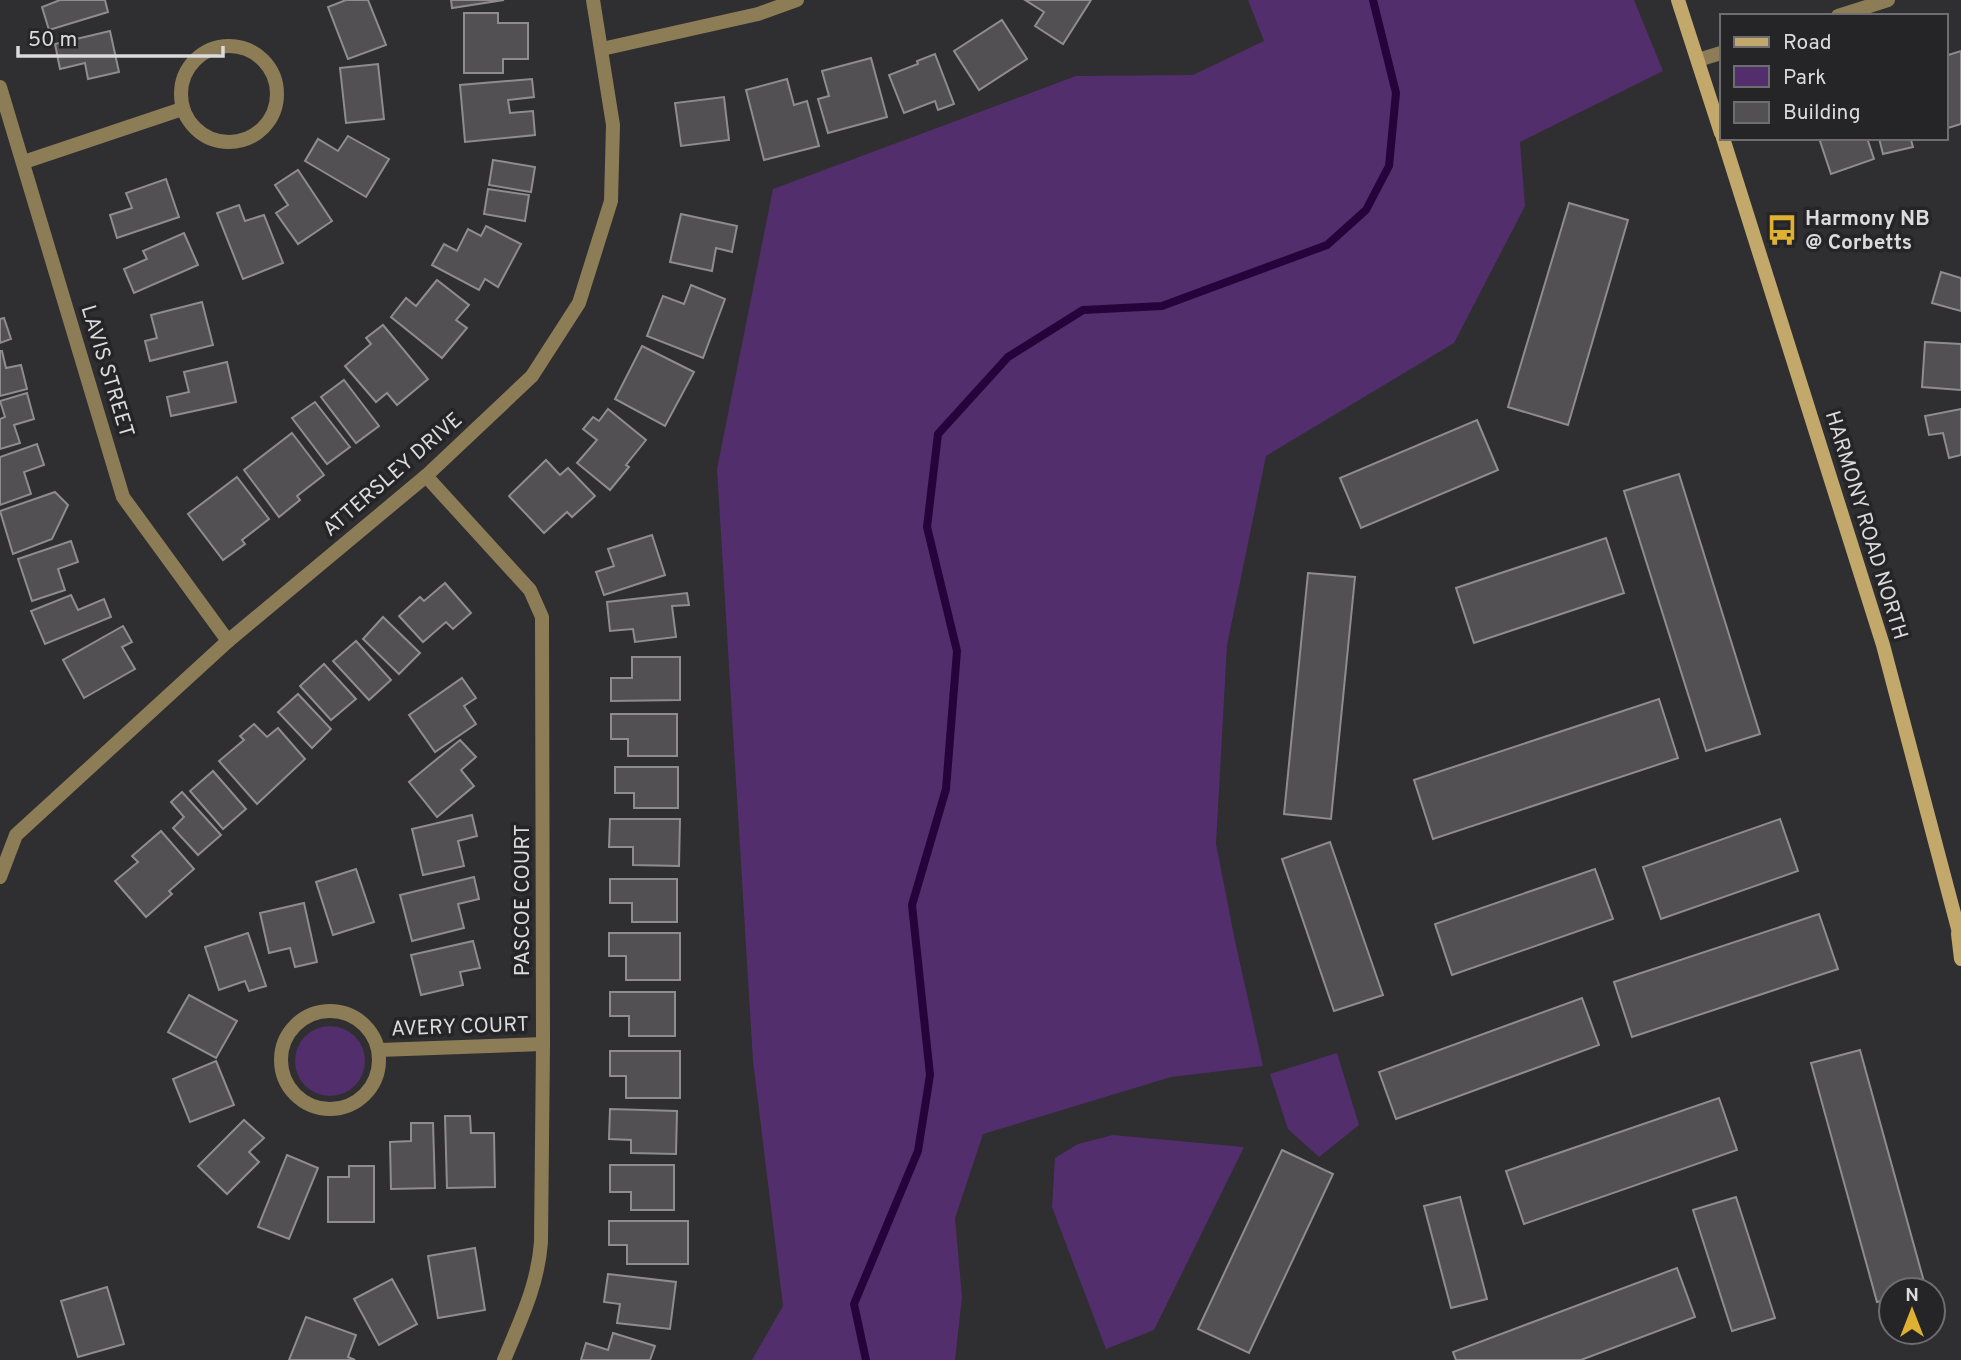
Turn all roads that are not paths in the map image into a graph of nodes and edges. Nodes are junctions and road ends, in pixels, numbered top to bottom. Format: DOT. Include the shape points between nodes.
graph roads {
  1 [pos="593,0"];
  2 [pos="797,0"];
  3 [pos="1678,0"];
  4 [pos="1888,0"];
  5 [pos="1844,14"];
  6 [pos="602,50"];
  7 [pos="1720,53"];
  8 [pos="1698,60"];
  9 [pos="0,87"];
  10 [pos="182,109"];
  11 [pos="1720,130"];
  12 [pos="1724,140"];
  13 [pos="24,162"];
  14 [pos="426,476"];
  15 [pos="228,641"];
  16 [pos="0,877"];
  17 [pos="1959,935"];
  18 [pos="1961,959"];
  19 [pos="543,1044"];
  20 [pos="379,1050"];
  21 [pos="505,1360"];
  1 -- 6 [label="street, ATTERSLEY DRIVE"];
  2 -- 6 [label="street" via="758,14"];
  3 -- 8 [label="main road"];
  4 -- 5 [label="street"];
  6 -- 14 [label="street, ATTERSLEY DRIVE" via="613,125 611,201 579,303 532,376"];
  7 -- 8 [label="street"];
  8 -- 11 [label="main road"];
  9 -- 13 [label="street, LAVIS STREET"];
  10 -- 10 [label="street" via="189,123 215,141 245,139 264,126 276,106 274,75 251,51 236,45 219,46 191,63 183,77"];
  10 -- 13 [label="street"];
  12 -- 17 [label="main road, HARMONY ROAD NORTH" via="1883,645"];
  13 -- 15 [label="street, LAVIS STREET" via="123,497"];
  14 -- 15 [label="street, ATTERSLEY DRIVE"];
  14 -- 19 [label="street, PASCOE COURT" via="530,590 542,617"];
  15 -- 16 [label="street, ATTERSLEY DRIVE" via="16,835"];
  17 -- 18 [label="main road, HARMONY ROAD NORTH"];
  19 -- 20 [label="street, AVERY COURT"];
  19 -- 21 [label="street, PASCOE COURT" via="539,1267"];
  20 -- 20 [label="street, AVERY COURT" via="363,1022 333,1010 317,1012 290,1031 283,1045 284,1077 304,1102 336,1109 358,1100 375,1082"];
}
